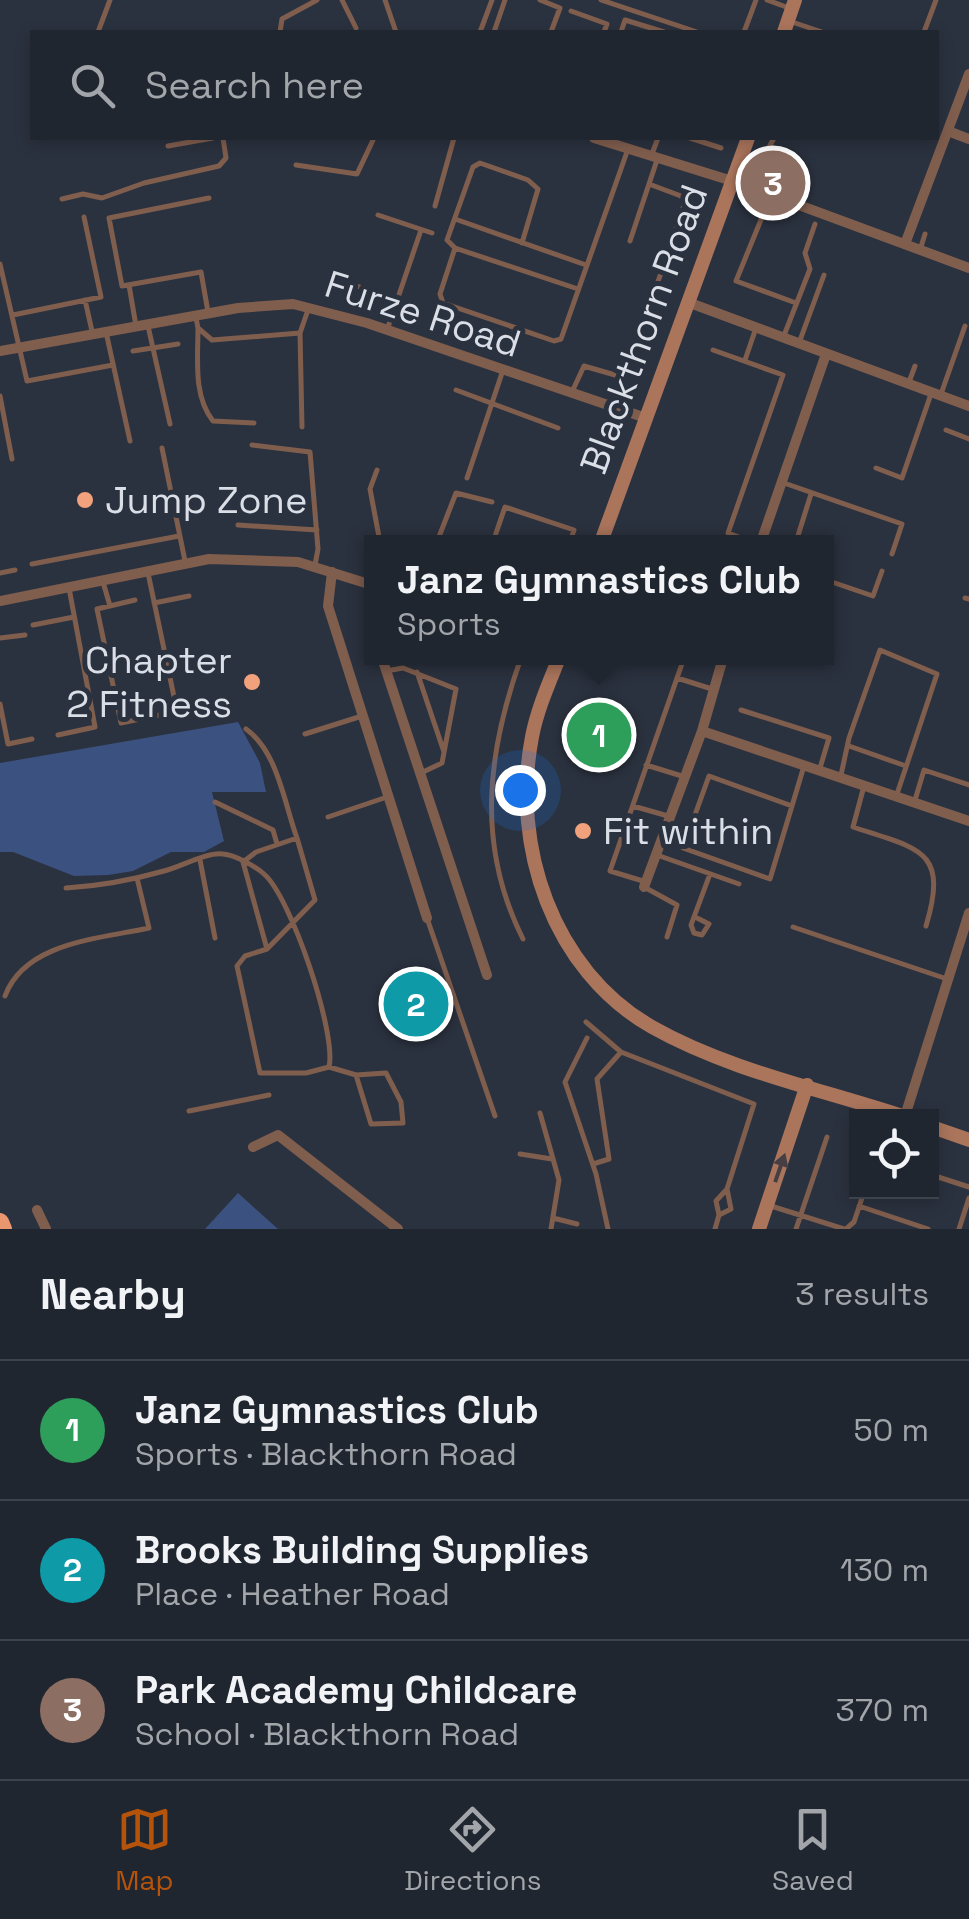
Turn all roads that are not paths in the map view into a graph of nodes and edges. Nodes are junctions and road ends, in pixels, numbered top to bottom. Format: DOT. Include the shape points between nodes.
graph roads {
  1 [pos="110,0"];
  2 [pos="318,0"];
  3 [pos="342,0"];
  4 [pos="385,0"];
  5 [pos="492,0"];
  6 [pos="505,0"];
  7 [pos="540,0"];
  8 [pos="601,0"];
  9 [pos="756,0"];
  10 [pos="768,0"];
  11 [pos="936,0"];
  12 [pos="617,3"];
  13 [pos="570,11"];
  14 [pos="790,16"];
  15 [pos="356,28"];
  16 [pos="99,30"];
  17 [pos="280,30"];
  18 [pos="395,30"];
  19 [pos="481,30"];
  20 [pos="495,30"];
  21 [pos="552,30"];
  22 [pos="605,30"];
  23 [pos="622,30"];
  24 [pos="658,30"];
  25 [pos="691,30"];
  26 [pos="745,30"];
  27 [pos="818,30"];
  28 [pos="925,30"];
  29 [pos="969,74"];
  30 [pos="948,131"];
  31 [pos="969,139"];
  32 [pos="202,140"];
  33 [pos="223,140"];
  34 [pos="373,140"];
  35 [pos="453,140"];
  36 [pos="658,140"];
  37 [pos="696,140"];
  38 [pos="747,140"];
  39 [pos="773,140"];
  40 [pos="624,145"];
  41 [pos="168,146"];
  42 [pos="722,148"];
  43 [pos="654,159"];
  44 [pos="296,165"];
  45 [pos="732,183"];
  46 [pos="649,184"];
  47 [pos="760,191"];
  48 [pos="209,198"];
  49 [pos="62,199"];
  50 [pos="767,205"];
  51 [pos="435,206"];
  52 [pos="378,215"];
  53 [pos="84,217"];
  54 [pos="455,219"];
  55 [pos="815,224"];
  56 [pos="421,230"];
  57 [pos="432,234"];
  58 [pos="926,234"];
  59 [pos="630,241"];
  60 [pos="522,243"];
  61 [pos="905,244"];
  62 [pos="455,248"];
  63 [pos="920,250"];
  64 [pos="0,264"];
  65 [pos="586,265"];
  66 [pos="969,268"];
  67 [pos="824,275"];
  68 [pos="351,284"];
  69 [pos="129,285"];
  70 [pos="578,289"];
  71 [pos="85,300"];
  72 [pos="397,300"];
  73 [pos="690,303"];
  74 [pos="796,304"];
  75 [pos="310,306"];
  76 [pos="202,314"];
  77 [pos="13,315"];
  78 [pos="142,324"];
  79 [pos="965,326"];
  80 [pos="198,328"];
  81 [pos="756,328"];
  82 [pos="386,330"];
  83 [pos="106,332"];
  84 [pos="300,333"];
  85 [pos="93,335"];
  86 [pos="783,338"];
  87 [pos="178,344"];
  88 [pos="799,344"];
  89 [pos="19,347"];
  90 [pos="154,348"];
  91 [pos="714,350"];
  92 [pos="0,351"];
  93 [pos="134,351"];
  94 [pos="826,354"];
  95 [pos="744,360"];
  96 [pos="113,365"];
  97 [pos="915,366"];
  98 [pos="503,370"];
  99 [pos="908,384"];
  100 [pos="456,390"];
  101 [pos="571,394"];
  102 [pos="936,394"];
  103 [pos="0,396"];
  104 [pos="492,403"];
  105 [pos="969,406"];
  106 [pos="646,418"];
  107 [pos="170,424"];
  108 [pos="254,424"];
  109 [pos="302,427"];
  110 [pos="558,428"];
  111 [pos="946,430"];
  112 [pos="969,439"];
  113 [pos="130,441"];
  114 [pos="252,446"];
  115 [pos="162,448"];
  116 [pos="12,459"];
  117 [pos="876,468"];
  118 [pos="377,470"];
  119 [pos="466,478"];
  120 [pos="781,482"];
  121 [pos="812,494"];
  122 [pos="492,502"];
  123 [pos="238,525"];
  124 [pos="317,530"];
  125 [pos="379,535"];
  126 [pos="441,535"];
  127 [pos="496,535"];
  128 [pos="572,535"];
  129 [pos="603,535"];
  130 [pos="728,535"];
  131 [pos="764,535"];
  132 [pos="798,535"];
  133 [pos="180,536"];
  134 [pos="892,554"];
  135 [pos="32,564"];
  136 [pos="186,564"];
  137 [pos="315,567"];
  138 [pos="15,570"];
  139 [pos="882,571"];
  140 [pos="0,572"];
  141 [pos="148,572"];
  142 [pos="332,572"];
  143 [pos="104,582"];
  144 [pos="364,582"];
  145 [pos="834,583"];
  146 [pos="69,588"];
  147 [pos="189,596"];
  148 [pos="135,600"];
  149 [pos="0,601"];
  150 [pos="154,603"];
  151 [pos="110,606"];
  152 [pos="74,617"];
  153 [pos="33,625"];
  154 [pos="25,635"];
  155 [pos="0,638"];
  156 [pos="384,665"];
  157 [pos="519,665"];
  158 [pos="557,665"];
  159 [pos="682,665"];
  160 [pos="720,665"];
  161 [pos="386,671"];
  162 [pos="417,672"];
  163 [pos="677,678"];
  164 [pos="714,689"];
  165 [pos="214,703"];
  166 [pos="0,704"];
  167 [pos="740,710"];
  168 [pos="159,715"];
  169 [pos="362,716"];
  170 [pos="246,730"];
  171 [pos="702,730"];
  172 [pos="305,734"];
  173 [pos="58,735"];
  174 [pos="32,739"];
  175 [pos="848,746"];
  176 [pos="444,752"];
  177 [pos="646,766"];
  178 [pos="804,766"];
  179 [pos="906,766"];
  180 [pos="820,771"];
  181 [pos="418,774"];
  182 [pos="685,776"];
  183 [pos="840,778"];
  184 [pos="969,785"];
  185 [pos="864,786"];
  186 [pos="387,797"];
  187 [pos="896,797"];
  188 [pos="215,802"];
  189 [pos="914,803"];
  190 [pos="632,806"];
  191 [pos="792,806"];
  192 [pos="328,817"];
  193 [pos="670,817"];
  194 [pos="969,822"];
  195 [pos="297,838"];
  196 [pos="277,844"];
  197 [pos="656,855"];
  198 [pos="200,860"];
  199 [pos="243,862"];
  200 [pos="710,874"];
  201 [pos="138,878"];
  202 [pos="645,884"];
  203 [pos="739,884"];
  204 [pos="66,888"];
  205 [pos="969,912"];
  206 [pos="427,918"];
  207 [pos="697,918"];
  208 [pos="294,925"];
  209 [pos="926,926"];
  210 [pos="792,928"];
  211 [pos="666,937"];
  212 [pos="216,938"];
  213 [pos="523,939"];
  214 [pos="267,949"];
  215 [pos="487,975"];
  216 [pos="948,979"];
  217 [pos="5,996"];
  218 [pos="586,1022"];
  219 [pos="587,1038"];
  220 [pos="620,1052"];
  221 [pos="329,1068"];
  222 [pos="356,1075"];
  223 [pos="807,1085"];
  224 [pos="269,1095"];
  225 [pos="882,1109"];
  226 [pos="906,1109"];
  227 [pos="189,1111"];
  228 [pos="540,1114"];
  229 [pos="495,1116"];
  230 [pos="939,1129"];
  231 [pos="827,1136"];
  232 [pos="969,1140"];
  233 [pos="253,1147"];
  234 [pos="520,1154"];
  235 [pos="553,1159"];
  236 [pos="593,1164"];
  237 [pos="939,1177"];
  238 [pos="969,1187"];
  239 [pos="727,1188"];
  240 [pos="969,1198"];
  241 [pos="862,1199"];
  242 [pos="767,1205"];
  243 [pos="859,1206"];
  244 [pos="37,1210"];
  245 [pos="719,1215"];
  246 [pos="801,1217"];
  247 [pos="553,1218"];
  248 [pos="577,1224"];
  249 [pos="46,1229"];
  250 [pos="398,1229"];
  251 [pos="551,1229"];
  252 [pos="608,1229"];
  253 [pos="715,1229"];
  254 [pos="759,1229"];
  255 [pos="796,1229"];
  256 [pos="845,1229"];
  257 [pos="928,1229"];
  258 [pos="958,1229"];
  1 -- 16 [label="lane"];
  2 -- 17 [label="lane" via="282,19"];
  3 -- 15 [label="lane"];
  4 -- 18 [label="lane"];
  5 -- 19 [label="lane"];
  6 -- 20 [label="lane"];
  7 -- 21 [label="lane" via="560,8"];
  8 -- 12 [label="lane"];
  9 -- 26 [label="lane"];
  10 -- 14 [label="lane"];
  11 -- 28 [label="lane"];
  12 -- 25 [label="lane"];
  13 -- 22 [label="lane" via="607,24"];
  14 -- 27 [label="lane"];
  23 -- 24 [label="lane" via="626,20"];
  29 -- 30 [label="street"];
  30 -- 31 [label="street"];
  30 -- 61 [label="street"];
  32 -- 41 [label="lane"];
  33 -- 49 [label="lane" via="220,166 102,198"];
  34 -- 44 [label="lane" via="358,174"];
  35 -- 51 [label="lane"];
  36 -- 43 [label="lane"];
  37 -- 42 [label="lane"];
  38 -- 45 [label="street, Blackthorn Road"];
  39 -- 47 [label="lane" via="762,160"];
  40 -- 43 [label="street"];
  40 -- 65 [label="lane"];
  43 -- 45 [label="street"];
  43 -- 46 [label="lane"];
  45 -- 47 [label="street"];
  45 -- 73 [label="street, Blackthorn Road"];
  46 -- 59 [label="lane"];
  46 -- 101 [label="lane" via="685,202 627,373 622,378 584,366"];
  47 -- 61 [label="street"];
  48 -- 69 [label="lane" via="109,218 122,286"];
  50 -- 74 [label="lane" via="736,281"];
  52 -- 56 [label="lane"];
  53 -- 71 [label="lane" via="101,297"];
  54 -- 60 [label="lane"];
  54 -- 60 [label="lane" via="480,163 528,180 538,189"];
  54 -- 62 [label="lane" via="447,240"];
  55 -- 74 [label="lane" via="805,253 810,270"];
  56 -- 57 [label="lane"];
  56 -- 72 [label="lane"];
  58 -- 63 [label="lane"];
  60 -- 65 [label="lane"];
  61 -- 63 [label="street"];
  62 -- 70 [label="lane"];
  62 -- 70 [label="lane" via="443,303 554,341 563,336"];
  63 -- 66 [label="street"];
  64 -- 77 [label="lane"];
  65 -- 70 [label="lane"];
  67 -- 88 [label="lane"];
  68 -- 72 [label="lane"];
  69 -- 76 [label="lane" via="201,272"];
  69 -- 78 [label="lane"];
  71 -- 77 [label="lane"];
  71 -- 85 [label="lane"];
  72 -- 82 [label="lane"];
  73 -- 81 [label="street"];
  73 -- 106 [label="street, Blackthorn Road"];
  74 -- 86 [label="lane"];
  75 -- 76 [label="street, Furze Road"];
  75 -- 82 [label="street, Furze Road"];
  75 -- 84 [label="lane"];
  76 -- 78 [label="street, Furze Road"];
  76 -- 80 [label="lane"];
  77 -- 89 [label="lane"];
  78 -- 83 [label="street, Furze Road"];
  78 -- 90 [label="lane"];
  79 -- 102 [label="lane"];
  80 -- 84 [label="lane" via="212,340"];
  80 -- 108 [label="lane" via="203,408 213,420"];
  81 -- 86 [label="street"];
  81 -- 95 [label="lane"];
  82 -- 98 [label="street, Furze Road"];
  83 -- 85 [label="street, Furze Road"];
  83 -- 96 [label="lane"];
  84 -- 109 [label="lane"];
  85 -- 89 [label="street, Furze Road"];
  86 -- 88 [label="street"];
  87 -- 90 [label="lane"];
  88 -- 94 [label="street"];
  89 -- 92 [label="street, Furze Road"];
  89 -- 96 [label="lane" via="26,381"];
  90 -- 93 [label="lane"];
  90 -- 107 [label="lane"];
  91 -- 95 [label="lane"];
  94 -- 99 [label="street"];
  94 -- 120 [label="street"];
  95 -- 130 [label="lane" via="783,375"];
  96 -- 113 [label="lane"];
  97 -- 99 [label="lane"];
  98 -- 101 [label="street, Furze Road"];
  98 -- 104 [label="lane"];
  99 -- 102 [label="street"];
  100 -- 104 [label="lane"];
  101 -- 106 [label="street, Furze Road"];
  102 -- 105 [label="street"];
  102 -- 117 [label="lane" via="902,478"];
  103 -- 116 [label="lane"];
  104 -- 110 [label="lane"];
  104 -- 119 [label="lane"];
  106 -- 129 [label="street, Blackthorn Road"];
  111 -- 112 [label="lane"];
  114 -- 124 [label="lane" via="310,452"];
  115 -- 133 [label="lane"];
  118 -- 125 [label="lane" via="370,489"];
  120 -- 121 [label="lane"];
  120 -- 131 [label="street"];
  121 -- 132 [label="lane"];
  121 -- 134 [label="lane" via="902,524"];
  122 -- 126 [label="lane" via="456,492"];
  123 -- 124 [label="lane"];
  124 -- 137 [label="lane"];
  127 -- 128 [label="lane" via="506,507 574,530"];
  133 -- 135 [label="lane"];
  133 -- 136 [label="lane"];
  136 -- 137 [label="street" via="257,558"];
  136 -- 141 [label="street"];
  137 -- 142 [label="street"];
  138 -- 140 [label="lane"];
  139 -- 145 [label="lane" via="874,596"];
  141 -- 143 [label="street"];
  141 -- 150 [label="lane"];
  142 -- 144 [label="street"];
  142 -- 169 [label="street" via="328,606"];
  143 -- 146 [label="street"];
  143 -- 151 [label="lane"];
  146 -- 149 [label="street"];
  146 -- 152 [label="lane"];
  147 -- 150 [label="lane"];
  148 -- 151 [label="lane"];
  150 -- 165 [label="lane" via="178,711"];
  151 -- 168 [label="lane" via="97,609 121,723"];
  152 -- 153 [label="lane"];
  152 -- 173 [label="lane" via="95,727"];
  154 -- 155 [label="lane"];
  156 -- 161 [label="street"];
  157 -- 213 [label="lane" via="497,729 490,814 500,883"];
  158 -- 223 [label="street" via="532,734 526,794 530,851 542,894 573,951 607,991 652,1026"];
  159 -- 163 [label="lane"];
  160 -- 164 [label="street"];
  161 -- 162 [label="lane"];
  161 -- 181 [label="street"];
  162 -- 176 [label="lane"];
  162 -- 176 [label="lane" via="456,689"];
  163 -- 164 [label="lane"];
  163 -- 177 [label="lane"];
  164 -- 171 [label="street"];
  166 -- 174 [label="lane" via="8,744"];
  167 -- 180 [label="lane" via="830,738"];
  169 -- 172 [label="lane"];
  169 -- 186 [label="street"];
  170 -- 195 [label="lane" via="270,758"];
  171 -- 178 [label="street"];
  171 -- 182 [label="street"];
  175 -- 179 [label="lane"];
  175 -- 179 [label="lane" via="880,650 937,674"];
  175 -- 183 [label="lane"];
  176 -- 181 [label="lane" via="438,768"];
  177 -- 182 [label="lane"];
  177 -- 190 [label="lane"];
  178 -- 180 [label="street"];
  178 -- 191 [label="lane"];
  179 -- 187 [label="lane"];
  180 -- 183 [label="street"];
  181 -- 215 [label="street"];
  182 -- 193 [label="street"];
  183 -- 185 [label="street"];
  184 -- 189 [label="lane" via="924,770"];
  185 -- 187 [label="street"];
  185 -- 209 [label="lane" via="853,827 904,844 932,867 936,891"];
  186 -- 192 [label="lane"];
  186 -- 206 [label="street"];
  187 -- 189 [label="street"];
  188 -- 196 [label="lane" via="273,830"];
  189 -- 194 [label="street"];
  190 -- 193 [label="lane"];
  190 -- 202 [label="lane" via="610,871"];
  191 -- 191 [label="lane" via="710,776 683,848 770,879"];
  193 -- 197 [label="street"];
  195 -- 196 [label="lane"];
  195 -- 208 [label="lane" via="315,900"];
  196 -- 199 [label="lane"];
  197 -- 200 [label="lane"];
  197 -- 202 [label="street"];
  198 -- 199 [label="lane" via="222,854"];
  198 -- 201 [label="lane"];
  198 -- 212 [label="lane"];
  199 -- 208 [label="lane" via="266,875"];
  199 -- 214 [label="lane"];
  200 -- 203 [label="lane"];
  200 -- 207 [label="lane"];
  201 -- 204 [label="lane"];
  201 -- 217 [label="lane" via="149,928 46,952 12,977"];
  202 -- 211 [label="lane" via="677,905"];
  205 -- 216 [label="street"];
  206 -- 229 [label="lane"];
  208 -- 214 [label="lane"];
  208 -- 221 [label="lane" via="325,1025"];
  210 -- 216 [label="lane"];
  214 -- 221 [label="lane" via="237,966 260,1073"];
  216 -- 226 [label="street"];
  218 -- 220 [label="lane"];
  219 -- 236 [label="lane" via="565,1082"];
  220 -- 236 [label="lane" via="597,1079 610,1145 609,1159"];
  220 -- 239 [label="lane" via="754,1104"];
  221 -- 222 [label="lane"];
  222 -- 222 [label="lane" via="391,1077 403,1123 371,1124"];
  223 -- 225 [label="street"];
  242 -- 223 [label="street, one-way"];
  224 -- 227 [label="lane"];
  228 -- 235 [label="lane"];
  230 -- 232 [label="street"];
  231 -- 246 [label="lane"];
  233 -- 250 [label="street" via="278,1135"];
  234 -- 235 [label="lane"];
  235 -- 247 [label="lane" via="559,1180"];
  236 -- 252 [label="lane"];
  237 -- 238 [label="lane"];
  239 -- 245 [label="lane" via="716,1200"];
  239 -- 245 [label="lane" via="732,1208"];
  240 -- 258 [label="lane"];
  241 -- 243 [label="lane"];
  242 -- 246 [label="lane"];
  242 -- 254 [label="street"];
  243 -- 256 [label="lane"];
  243 -- 257 [label="lane"];
  244 -- 249 [label="street"];
  245 -- 253 [label="lane"];
  246 -- 255 [label="lane"];
  246 -- 256 [label="lane"];
  247 -- 248 [label="lane"];
  247 -- 251 [label="lane"];
}
